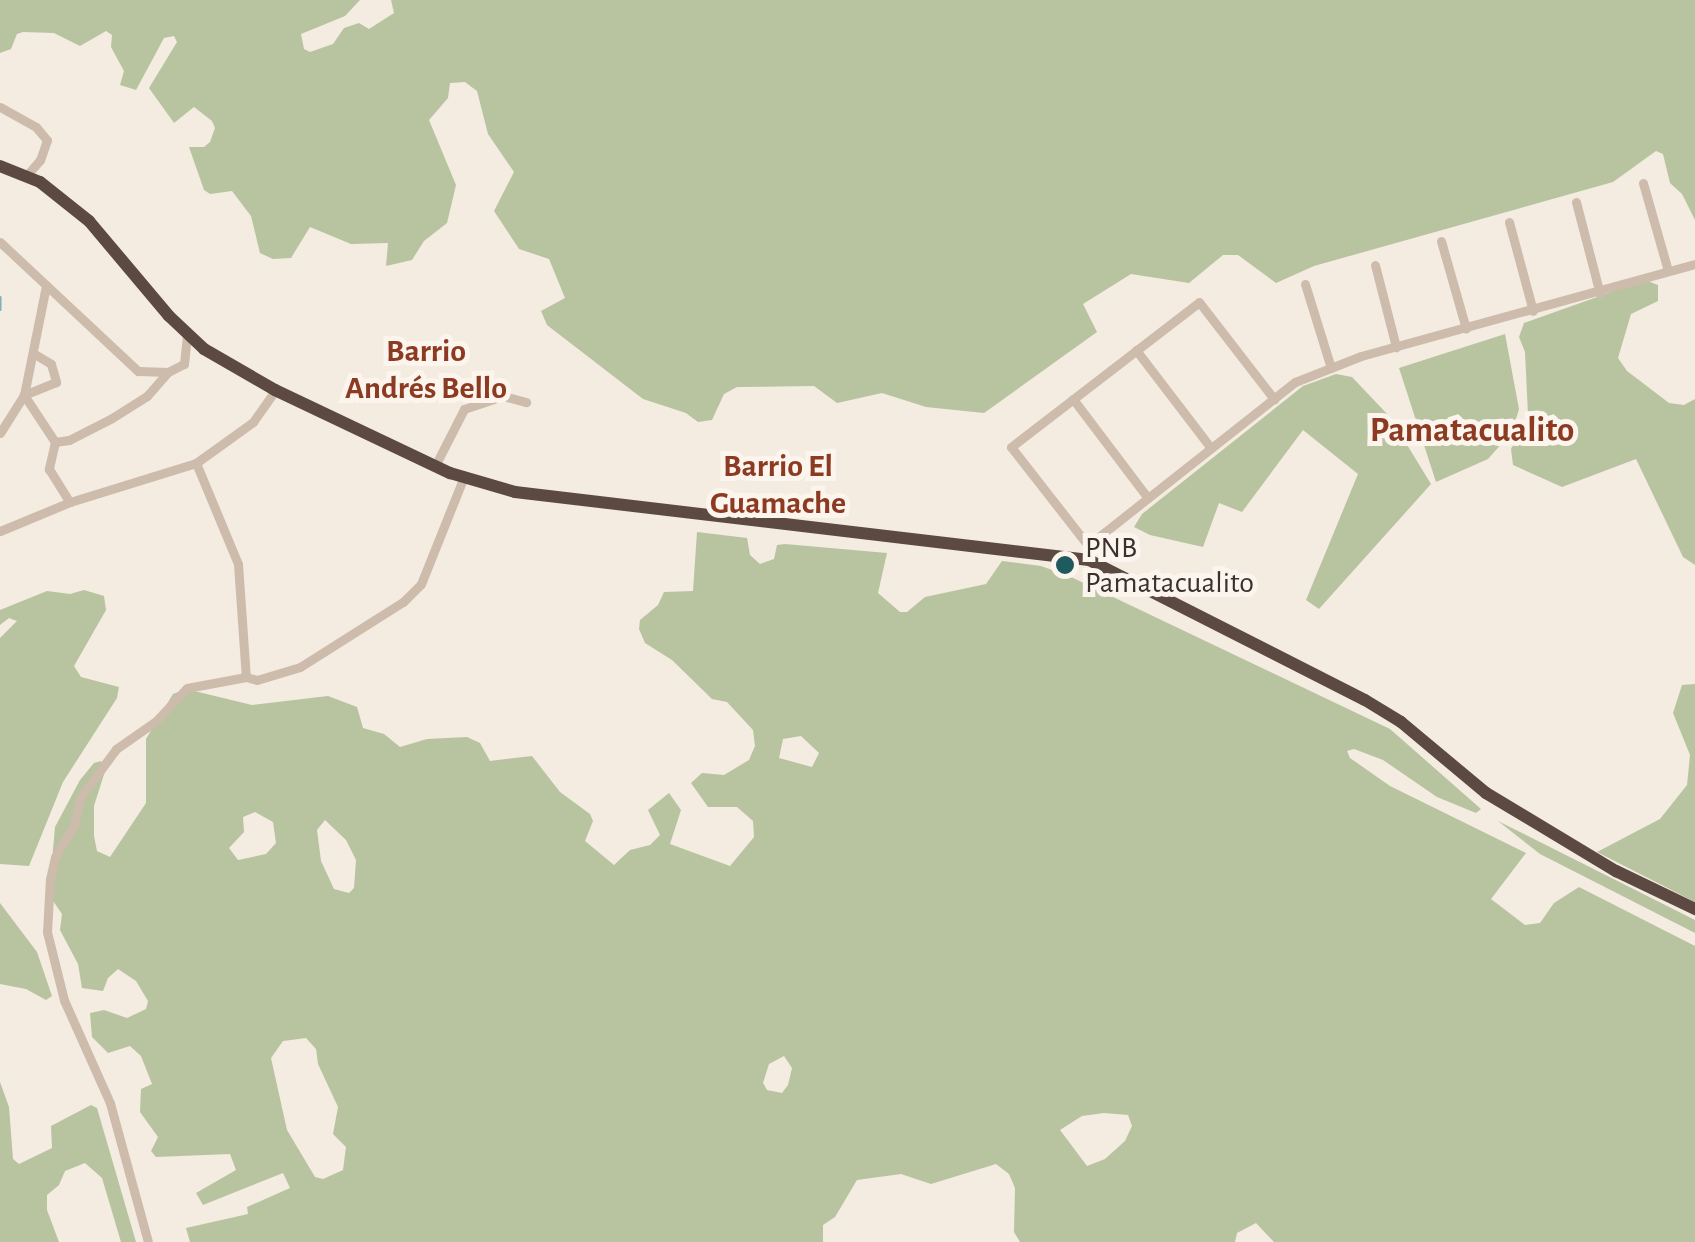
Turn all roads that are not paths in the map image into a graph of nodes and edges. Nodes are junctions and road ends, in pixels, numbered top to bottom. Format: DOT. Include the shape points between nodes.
graph roads {
  1 [pos="0,107"];
  2 [pos="0,166"];
  3 [pos="26,176"];
  4 [pos="1643,183"];
  5 [pos="1576,202"];
  6 [pos="1509,222"];
  7 [pos="0,242"];
  8 [pos="1441,242"];
  9 [pos="1695,264"];
  10 [pos="1375,265"];
  11 [pos="1668,272"];
  12 [pos="1305,284"];
  13 [pos="46,286"];
  14 [pos="1600,294"];
  15 [pos="1533,311"];
  16 [pos="1466,328"];
  17 [pos="187,334"];
  18 [pos="1396,347"];
  19 [pos="1136,350"];
  20 [pos="33,353"];
  21 [pos="1331,368"];
  22 [pos="168,372"];
  23 [pos="275,390"];
  24 [pos="24,395"];
  25 [pos="1073,399"];
  26 [pos="1274,399"];
  27 [pos="526,402"];
  28 [pos="0,432"];
  29 [pos="56,442"];
  30 [pos="1211,448"];
  31 [pos="196,463"];
  32 [pos="435,466"];
  33 [pos="462,479"];
  34 [pos="1148,498"];
  35 [pos="70,502"];
  36 [pos="0,531"];
  37 [pos="1090,554"];
  38 [pos="246,677"];
  39 [pos="1695,909"];
  40 [pos="148,1242"];
  1 -- 3 [label="street" via="47,140"];
  2 -- 3 [label="highway"];
  3 -- 17 [label="highway" via="89,221"];
  4 -- 11 [label="street"];
  5 -- 14 [label="street"];
  6 -- 15 [label="street"];
  7 -- 13 [label="street"];
  8 -- 16 [label="street"];
  9 -- 11 [label="street"];
  10 -- 18 [label="street"];
  11 -- 14 [label="street"];
  12 -- 21 [label="street"];
  13 -- 20 [label="street"];
  13 -- 22 [label="street" via="123,361 138,371"];
  14 -- 15 [label="street"];
  15 -- 16 [label="street"];
  16 -- 18 [label="street"];
  17 -- 22 [label="street" via="184,364"];
  17 -- 23 [label="highway"];
  18 -- 21 [label="street"];
  19 -- 25 [label="street"];
  19 -- 26 [label="street" via="1199,302"];
  19 -- 30 [label="street"];
  20 -- 24 [label="street"];
  20 -- 24 [label="street" via="51,364 56,382"];
  21 -- 26 [label="street"];
  22 -- 29 [label="street" via="147,396 112,418"];
  23 -- 31 [label="street" via="253,422"];
  23 -- 32 [label="highway"];
  24 -- 28 [label="street"];
  24 -- 29 [label="street"];
  25 -- 34 [label="street"];
  25 -- 37 [label="street" via="1012,447"];
  26 -- 30 [label="street"];
  27 -- 32 [label="street" via="503,396 464,409"];
  29 -- 35 [label="street" via="49,469"];
  30 -- 34 [label="street"];
  31 -- 35 [label="street"];
  31 -- 38 [label="street" via="238,564"];
  32 -- 33 [label="highway"];
  33 -- 37 [label="highway" via="514,492"];
  33 -- 38 [label="street" via="421,584 402,602 300,667"];
  34 -- 37 [label="street" via="1091,543"];
  35 -- 36 [label="street"];
  37 -- 39 [label="highway" via="1366,700 1486,794"];
  38 -- 40 [label="street" via="188,688 116,749 80,798 50,880 47,932 64,1000 110,1104"];
}
